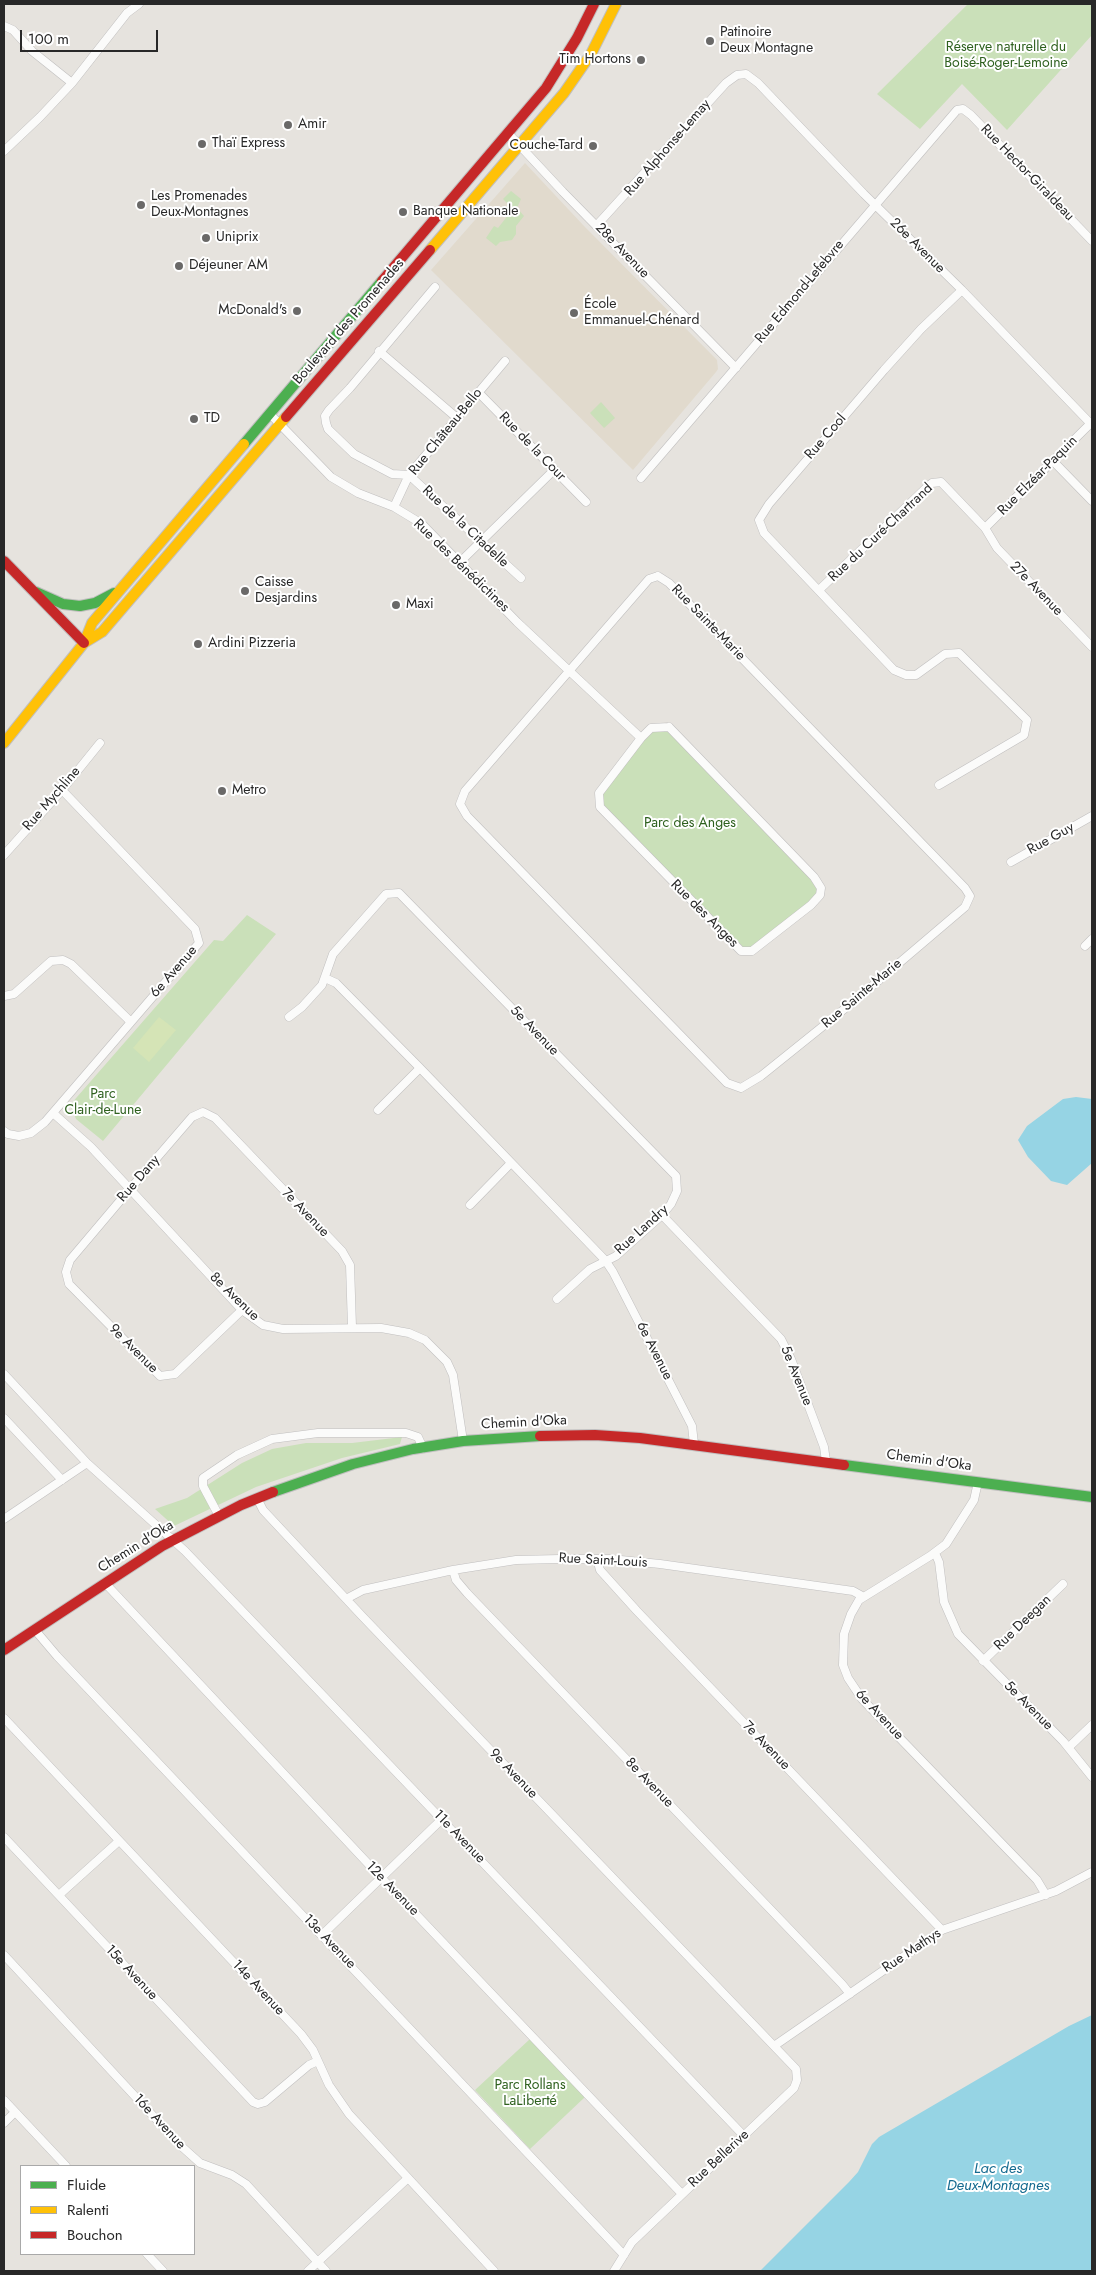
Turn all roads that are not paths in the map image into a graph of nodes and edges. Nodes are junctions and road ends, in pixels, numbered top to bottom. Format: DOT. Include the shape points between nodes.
graph roads {
  1 [pos="139,4"];
  2 [pos="594,4"];
  3 [pos="616,4"];
  4 [pos="4,26"];
  5 [pos="741,74"];
  6 [pos="72,82"];
  7 [pos="960,108"];
  8 [pos="508,133"];
  9 [pos="519,146"];
  10 [pos="4,151"];
  11 [pos="876,204"];
  12 [pos="597,226"];
  13 [pos="1092,241"];
  14 [pos="435,287"];
  15 [pos="962,290"];
  16 [pos="379,351"];
  17 [pos="505,361"];
  18 [pos="736,368"];
  19 [pos="478,392"];
  20 [pos="270,414"];
  21 [pos="457,418"];
  22 [pos="1091,422"];
  23 [pos="279,424"];
  24 [pos="1054,461"];
  25 [pos="554,470"];
  26 [pos="409,475"];
  27 [pos="642,478"];
  28 [pos="1092,501"];
  29 [pos="586,502"];
  30 [pos="394,507"];
  31 [pos="986,528"];
  32 [pos="482,542"];
  33 [pos="4,561"];
  34 [pos="460,562"];
  35 [pos="8,572"];
  36 [pos="521,578"];
  37 [pos="31,590"];
  38 [pos="819,590"];
  39 [pos="118,591"];
  40 [pos="84,643"];
  41 [pos="1092,647"];
  42 [pos="569,672"];
  43 [pos="641,738"];
  44 [pos="4,743"];
  45 [pos="100,743"];
  46 [pos="939,785"];
  47 [pos="62,790"];
  48 [pos="1092,816"];
  49 [pos="4,855"];
  50 [pos="1010,862"];
  51 [pos="1092,939"];
  52 [pos="1084,946"];
  53 [pos="325,978"];
  54 [pos="4,996"];
  55 [pos="289,1017"];
  56 [pos="131,1022"];
  57 [pos="420,1068"];
  58 [pos="378,1110"];
  59 [pos="53,1113"];
  60 [pos="215,1118"];
  61 [pos="4,1131"];
  62 [pos="512,1163"];
  63 [pos="668,1169"];
  64 [pos="130,1189"];
  65 [pos="470,1205"];
  66 [pos="662,1216"];
  67 [pos="70,1260"];
  68 [pos="605,1260"];
  69 [pos="558,1300"];
  70 [pos="242,1310"];
  71 [pos="352,1327"];
  72 [pos="4,1374"];
  73 [pos="4,1418"];
  74 [pos="463,1441"];
  75 [pos="694,1444"];
  76 [pos="423,1448"];
  77 [pos="826,1461"];
  78 [pos="87,1463"];
  79 [pos="62,1480"];
  80 [pos="978,1482"];
  81 [pos="1092,1497"];
  82 [pos="257,1498"];
  83 [pos="218,1516"];
  84 [pos="4,1519"];
  85 [pos="173,1540"];
  86 [pos="935,1552"];
  87 [pos="597,1559"];
  88 [pos="453,1570"];
  89 [pos="105,1583"];
  90 [pos="1063,1584"];
  91 [pos="862,1596"];
  92 [pos="346,1599"];
  93 [pos="35,1630"];
  94 [pos="4,1650"];
  95 [pos="983,1661"];
  96 [pos="4,1718"];
  97 [pos="1092,1725"];
  98 [pos="1069,1747"];
  99 [pos="1092,1776"];
  100 [pos="442,1819"];
  101 [pos="4,1837"];
  102 [pos="119,1840"];
  103 [pos="1092,1872"];
  104 [pos="381,1877"];
  105 [pos="59,1895"];
  106 [pos="1046,1895"];
  107 [pos="942,1930"];
  108 [pos="322,1935"];
  109 [pos="4,1954"];
  110 [pos="850,1994"];
  111 [pos="774,2046"];
  112 [pos="318,2061"];
  113 [pos="4,2100"];
  114 [pos="15,2112"];
  115 [pos="4,2123"];
  116 [pos="744,2136"];
  117 [pos="65,2165"];
  118 [pos="408,2179"];
  119 [pos="682,2194"];
  120 [pos="148,2255"];
  121 [pos="624,2255"];
  122 [pos="318,2262"];
  123 [pos="163,2271"];
  124 [pos="308,2271"];
  125 [pos="326,2271"];
  126 [pos="494,2271"];
  127 [pos="614,2271"];
  1 -- 6 [label="street" via="127,13"];
  2 -- 8 [label="street, Boulevard des Promenades" via="546,88"];
  3 -- 9 [label="street, Boulevard des Promenades" via="577,76"];
  4 -- 6 [label="street" via="13,30"];
  5 -- 11 [label="street, 26e Avenue" via="752,78"];
  5 -- 12 [label="street, Rue Alphonse-Lemay" via="721,88"];
  6 -- 10 [label="street"];
  7 -- 11 [label="street, Rue Edmond-Lefebvre" via="953,112"];
  7 -- 13 [label="street, Rue Hector-Giraldeau" via="971,115"];
  8 -- 9 [label="street, 28e Avenue"];
  8 -- 20 [label="street, Boulevard des Promenades"];
  9 -- 12 [label="street, 28e Avenue"];
  9 -- 23 [label="street, Boulevard des Promenades"];
  11 -- 15 [label="street, 26e Avenue"];
  11 -- 18 [label="street, Rue Edmond-Lefebvre"];
  12 -- 18 [label="street, 28e Avenue"];
  14 -- 16 [label="street"];
  15 -- 22 [label="street, 26e Avenue"];
  15 -- 38 [label="street, Rue Cool" via="897,355 760,516 761,529"];
  16 -- 21 [label="street"];
  16 -- 26 [label="street" via="329,410 325,416 326,424 338,440 361,458 392,474"];
  17 -- 19 [label="street, Rue Château-Bello"];
  18 -- 27 [label="street, Rue Edmond-Lefebvre"];
  19 -- 21 [label="street, Rue Château-Bello"];
  19 -- 25 [label="street, Rue de la Cour"];
  20 -- 23 [label="street, Rue des Bénédictines"];
  20 -- 39 [label="street, Boulevard des Promenades"];
  21 -- 26 [label="street, Rue Château-Bello"];
  22 -- 24 [label="street, Rue Elzéar-Paquin"];
  23 -- 30 [label="street, Rue des Bénédictines" via="331,478"];
  23 -- 40 [label="street, Boulevard des Promenades" via="102,632"];
  24 -- 28 [label="street"];
  24 -- 31 [label="street, Rue Elzéar-Paquin"];
  25 -- 29 [label="street, Rue de la Cour"];
  25 -- 32 [label="street"];
  26 -- 30 [label="street, Rue Château-Bello"];
  26 -- 32 [label="street, Rue de la Citadelle"];
  30 -- 34 [label="street, Rue des Bénédictines" via="422,524"];
  31 -- 38 [label="street, Rue du Curé-Chartrand" via="943,483 932,483"];
  31 -- 41 [label="street, 27e Avenue" via="997,548"];
  32 -- 34 [label="street"];
  32 -- 36 [label="street, Rue de la Citadelle"];
  33 -- 35 [label="street"];
  34 -- 42 [label="street, Rue des Bénédictines"];
  35 -- 37 [label="street"];
  37 -- 39 [label="street" via="63,604 80,606 95,603"];
  37 -- 40 [label="street"];
  38 -- 46 [label="street, Rue Cool" via="894,670 906,676 916,676 945,654 959,653 1027,720 1024,735"];
  39 -- 40 [label="street, Boulevard des Promenades" via="92,623"];
  40 -- 44 [label="street, Boulevard des Promenades"];
  42 -- 42 [label="street, Rue Sainte-Marie" via="649,579 658,576 669,583 965,888 970,896 965,907 761,1076 741,1088 728,1083 467,816 460,804 465,791"];
  42 -- 43 [label="street, Rue des Bénédictines"];
  43 -- 43 [label="street, Rue des Anges" via="651,728 669,727 814,876 821,888 820,895 812,904 752,951 741,952 600,807 599,793"];
  45 -- 47 [label="street, Rue Mychline"];
  47 -- 49 [label="street, Rue Mychline"];
  47 -- 56 [label="street, 6e Avenue" via="195,928 199,943"];
  48 -- 50 [label="street, Rue Guy"];
  51 -- 52 [label="street"];
  53 -- 55 [label="street" via="309,1000"];
  53 -- 57 [label="street, 6e Avenue" via="336,984"];
  53 -- 63 [label="street, 5e Avenue" via="333,954 386,894 399,893"];
  54 -- 56 [label="street" via="14,994 51,961 63,960"];
  56 -- 59 [label="street, 6e Avenue"];
  57 -- 58 [label="street"];
  57 -- 62 [label="street, 6e Avenue"];
  59 -- 61 [label="street" via="31,1133 20,1136"];
  59 -- 64 [label="street, 8e Avenue" via="83,1139"];
  60 -- 64 [label="street, Rue Dany" via="203,1112 192,1117"];
  60 -- 71 [label="street, 7e Avenue" via="342,1251 350,1265"];
  62 -- 65 [label="street"];
  62 -- 68 [label="street, 6e Avenue"];
  63 -- 66 [label="street, Rue Landry" via="676,1176 677,1191"];
  64 -- 67 [label="street, Rue Dany"];
  64 -- 70 [label="street, 8e Avenue"];
  66 -- 68 [label="street, Rue Landry" via="616,1256"];
  66 -- 77 [label="street, 5e Avenue" via="781,1339 792,1359 824,1447"];
  67 -- 70 [label="street, 9e Avenue" via="66,1272 69,1284 160,1376 175,1374"];
  68 -- 69 [label="street" via="590,1269"];
  68 -- 75 [label="street, 6e Avenue" via="692,1426"];
  70 -- 71 [label="street, 8e Avenue" via="263,1325 283,1329"];
  71 -- 74 [label="street, 8e Avenue" via="409,1333 425,1340 438,1352 447,1362 456,1384"];
  72 -- 78 [label="street, 11e Avenue"];
  73 -- 79 [label="street"];
  74 -- 75 [label="street, Chemin d'Oka" via="539,1435 595,1435"];
  74 -- 76 [label="street, Chemin d'Oka"];
  75 -- 77 [label="street, Chemin d'Oka"];
  76 -- 82 [label="street, Chemin d'Oka" via="340,1468"];
  76 -- 83 [label="street" via="418,1437 406,1433 347,1432 272,1439 237,1455 203,1478 203,1486"];
  77 -- 80 [label="street, Chemin d'Oka"];
  78 -- 79 [label="street"];
  78 -- 85 [label="street, 11e Avenue"];
  79 -- 84 [label="street"];
  80 -- 81 [label="street, Chemin d'Oka"];
  80 -- 86 [label="street, 6e Avenue" via="972,1503 952,1537"];
  82 -- 83 [label="street, Chemin d'Oka"];
  82 -- 92 [label="street, 9e Avenue" via="263,1510"];
  83 -- 85 [label="street, Chemin d'Oka"];
  85 -- 89 [label="street, Chemin d'Oka"];
  85 -- 100 [label="street, 11e Avenue"];
  86 -- 91 [label="street, 6e Avenue"];
  86 -- 95 [label="street, 5e Avenue" via="949,1618 961,1639"];
  87 -- 88 [label="street, Rue Saint-Louis" via="516,1560"];
  87 -- 91 [label="street, Rue Saint-Louis" via="660,1564 853,1591"];
  87 -- 107 [label="street, 7e Avenue" via="600,1570 637,1611"];
  88 -- 92 [label="street, Rue Saint-Louis" via="362,1590"];
  88 -- 110 [label="street, 8e Avenue" via="456,1580 467,1593"];
  89 -- 93 [label="street, Chemin d'Oka"];
  89 -- 104 [label="street, 12e Avenue"];
  90 -- 95 [label="street, Rue Deegan"];
  91 -- 106 [label="street, 6e Avenue" via="851,1614 843,1641 843,1665 852,1685 1037,1880"];
  92 -- 111 [label="street, 9e Avenue"];
  93 -- 94 [label="street, Chemin d'Oka"];
  93 -- 108 [label="street, 13e Avenue"];
  95 -- 98 [label="street, 5e Avenue"];
  96 -- 102 [label="street, 14e Avenue"];
  97 -- 98 [label="street"];
  98 -- 99 [label="street, 5e Avenue"];
  100 -- 104 [label="street"];
  100 -- 116 [label="street, 11e Avenue"];
  101 -- 105 [label="street, 15e Avenue"];
  102 -- 105 [label="street"];
  102 -- 112 [label="street, 14e Avenue" via="301,2034"];
  103 -- 106 [label="street, Rue Mathys"];
  104 -- 108 [label="street"];
  104 -- 119 [label="street, 12e Avenue"];
  105 -- 112 [label="street, 15e Avenue" via="253,2102 261,2104"];
  106 -- 107 [label="street, Rue Mathys"];
  107 -- 110 [label="street, Rue Mathys"];
  108 -- 121 [label="street, 13e Avenue"];
  109 -- 122 [label="street, 16e Avenue" via="181,2146 200,2163 246,2184"];
  110 -- 111 [label="street, Rue Mathys"];
  111 -- 116 [label="street, Rue Bellerive" via="796,2069 796,2085"];
  112 -- 118 [label="street, 14e Avenue" via="329,2086 349,2114"];
  113 -- 114 [label="street"];
  114 -- 115 [label="street"];
  114 -- 117 [label="street"];
  116 -- 119 [label="street, Rue Bellerive"];
  118 -- 122 [label="street"];
  118 -- 126 [label="street, 14e Avenue"];
  119 -- 121 [label="street, Rue Bellerive" via="632,2242"];
  120 -- 123 [label="street"];
  121 -- 127 [label="street, Rue Bellerive"];
  122 -- 124 [label="street"];
  122 -- 125 [label="street, 16e Avenue"];
}
